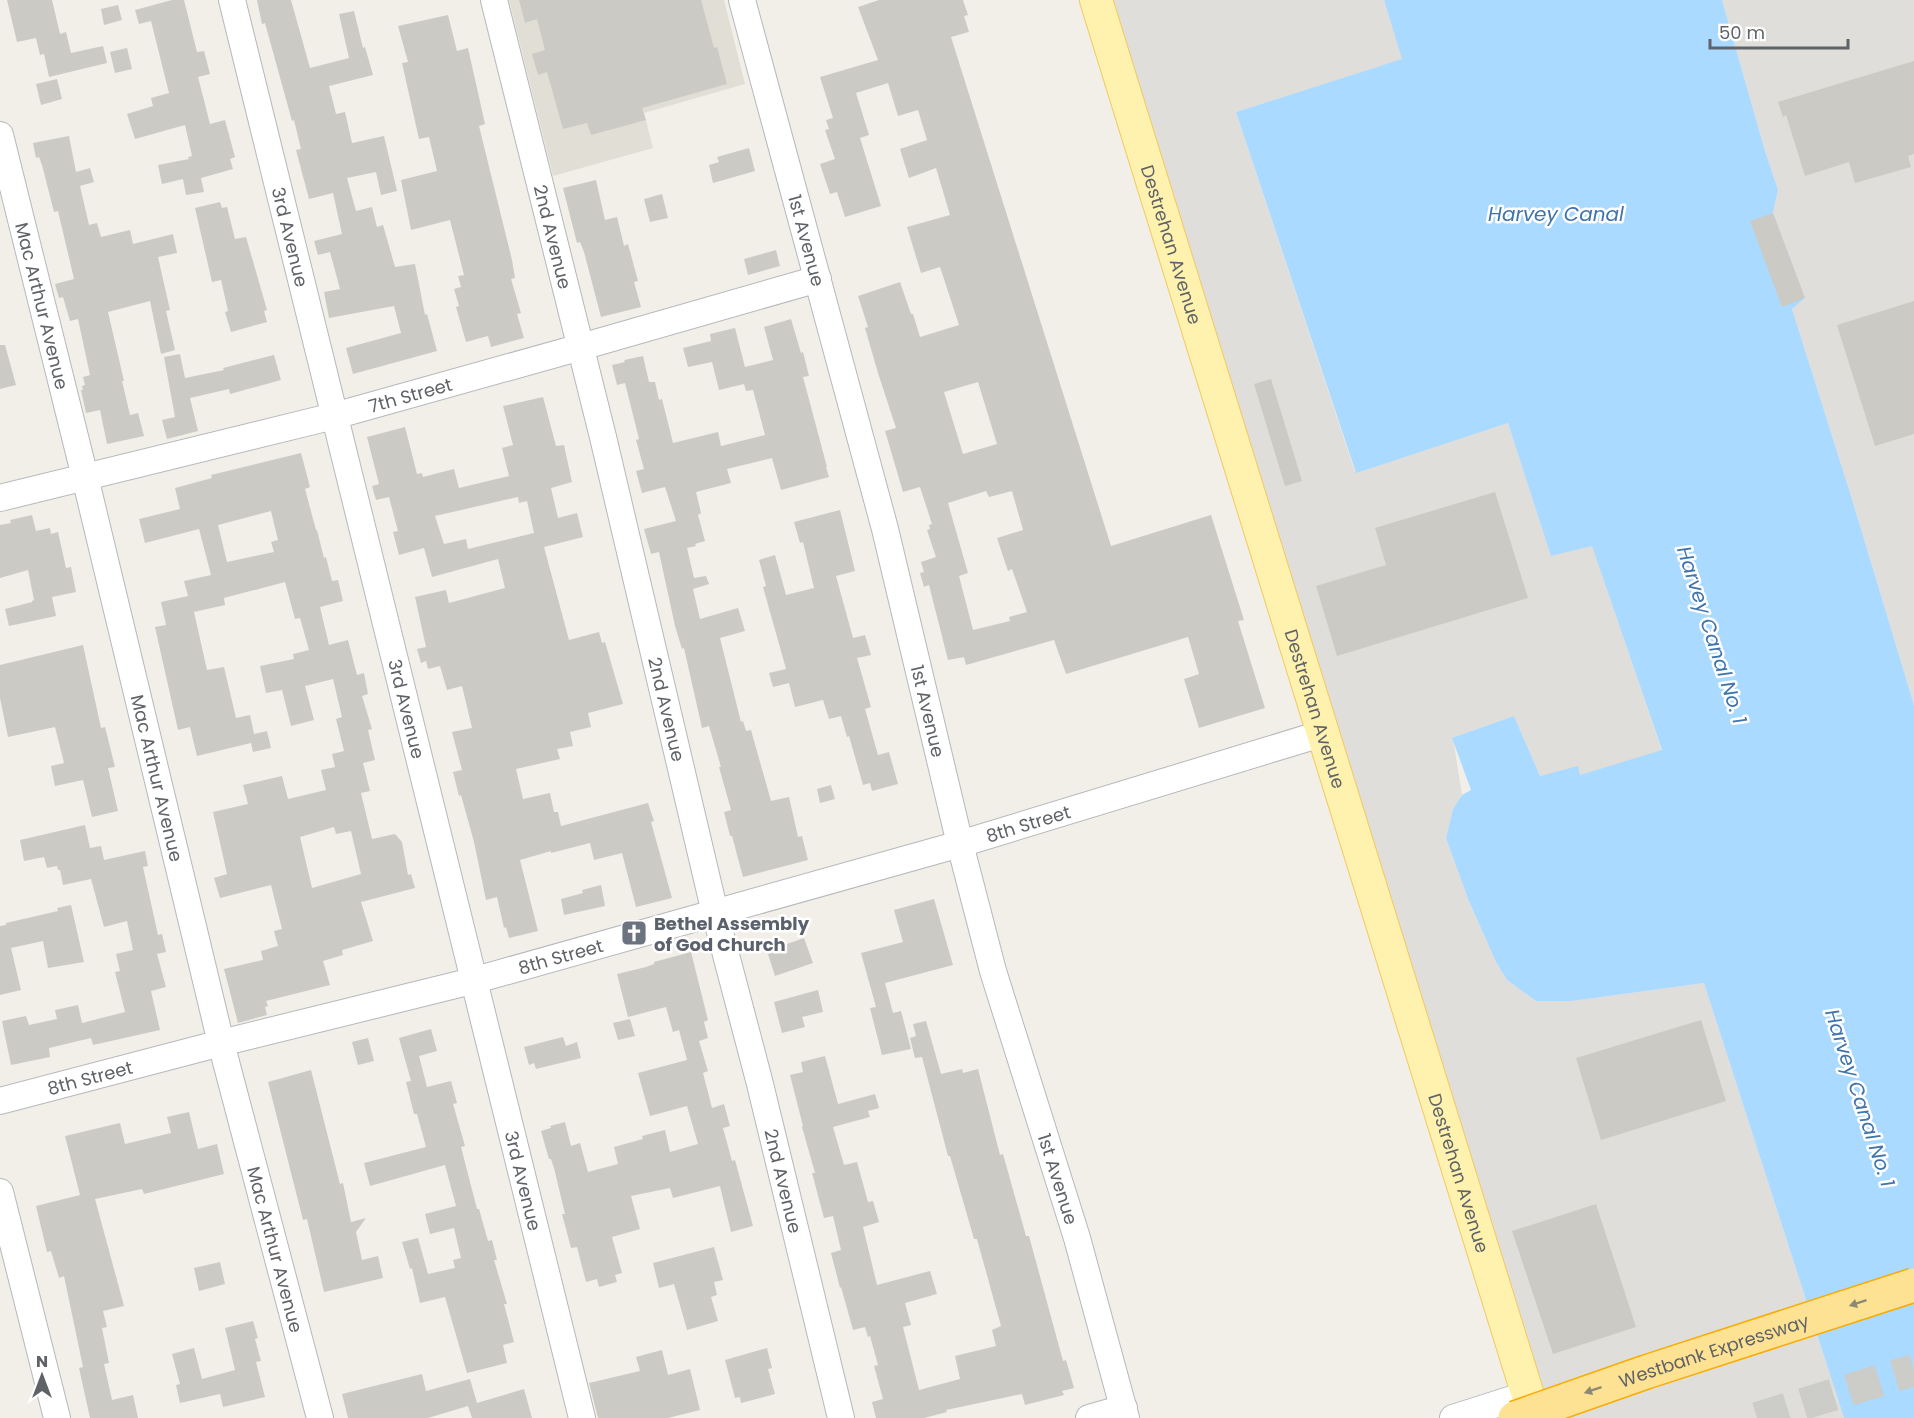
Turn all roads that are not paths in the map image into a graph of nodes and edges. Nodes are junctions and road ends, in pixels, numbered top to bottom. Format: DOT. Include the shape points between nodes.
graph roads {
  1 [pos="232,0"];
  2 [pos="494,0"];
  3 [pos="742,0"];
  4 [pos="1096,0"];
  5 [pos="0,135"];
  6 [pos="818,279"];
  7 [pos="581,347"];
  8 [pos="334,416"];
  9 [pos="85,477"];
  10 [pos="0,498"];
  11 [pos="1324,733"];
  12 [pos="960,844"];
  13 [pos="715,913"];
  14 [pos="472,981"];
  15 [pos="221,1043"];
  16 [pos="0,1101"];
  17 [pos="0,1192"];
  18 [pos="1914,1285"];
  19 [pos="1526,1410"];
  20 [pos="1125,1413"];
  21 [pos="57,1418"];
  22 [pos="320,1418"];
  23 [pos="582,1418"];
  24 [pos="841,1418"];
  25 [pos="1089,1418"];
  26 [pos="1453,1418"];
  1 -- 8 [label="street, 3rd Avenue"];
  2 -- 7 [label="street, 2nd Avenue"];
  3 -- 6 [label="street, 1st Avenue"];
  4 -- 11 [label="main road, Destrehan Avenue"];
  5 -- 9 [label="street, Mac Arthur Avenue"];
  6 -- 7 [label="street, 7th Street"];
  6 -- 12 [label="street, 1st Avenue" via="885,529"];
  7 -- 8 [label="street, 7th Street"];
  7 -- 13 [label="street, 2nd Avenue"];
  8 -- 9 [label="street, 7th Street"];
  8 -- 14 [label="street, 3rd Avenue"];
  9 -- 10 [label="street, 7th Street"];
  9 -- 15 [label="street, Mac Arthur Avenue"];
  11 -- 12 [label="street, 8th Street"];
  11 -- 19 [label="main road, Destrehan Avenue"];
  12 -- 13 [label="street, 8th Street"];
  12 -- 20 [label="street, 1st Avenue" via="993,971 1077,1238"];
  13 -- 14 [label="street, 8th Street"];
  13 -- 24 [label="street, 2nd Avenue"];
  14 -- 15 [label="street, 8th Street"];
  14 -- 23 [label="street, 3rd Avenue"];
  15 -- 16 [label="street, 8th Street"];
  15 -- 22 [label="street, Mac Arthur Avenue"];
  17 -- 21 [label="street"];
  18 -- 19 [label="highway, Westbank Expressway, one-way, bridge"];
  19 -- 26 [label="street, Westbank Expressway"];
  20 -- 25 [label="street"];
}
